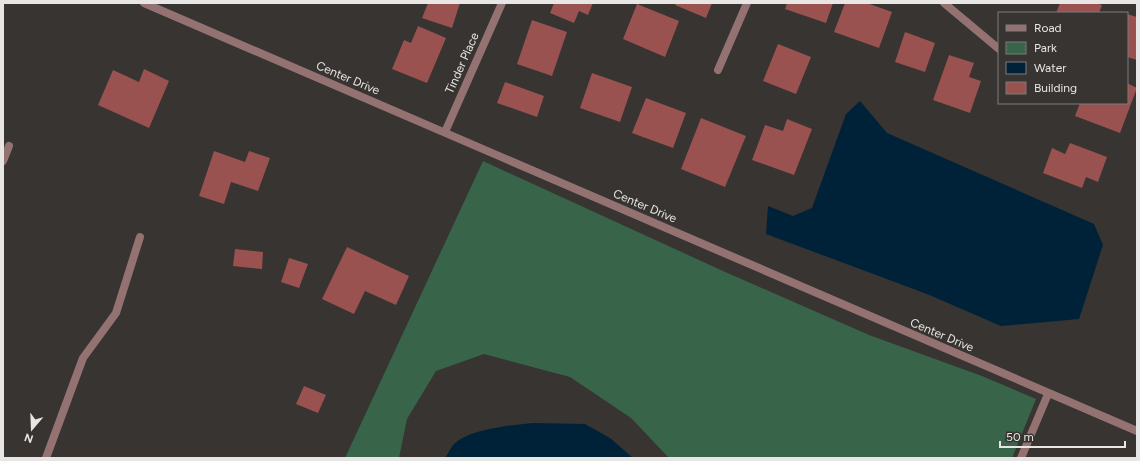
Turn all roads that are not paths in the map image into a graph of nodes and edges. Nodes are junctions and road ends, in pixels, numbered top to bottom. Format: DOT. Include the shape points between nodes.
graph roads {
  1 [pos="144,3"];
  2 [pos="502,3"];
  3 [pos="747,3"];
  4 [pos="944,3"];
  5 [pos="998,48"];
  6 [pos="718,70"];
  7 [pos="445,132"];
  8 [pos="9,146"];
  9 [pos="3,161"];
  10 [pos="140,238"];
  11 [pos="1048,394"];
  12 [pos="1137,431"];
  13 [pos="46,458"];
  14 [pos="1021,458"];
  1 -- 7 [label="street, Center Drive"];
  2 -- 7 [label="street, Tinder Place"];
  3 -- 6 [label="street"];
  4 -- 5 [label="street"];
  7 -- 11 [label="street, Center Drive"];
  8 -- 9 [label="street"];
  10 -- 13 [label="street" via="116,313 83,358"];
  11 -- 12 [label="street, Center Drive"];
  11 -- 14 [label="street"];
}
